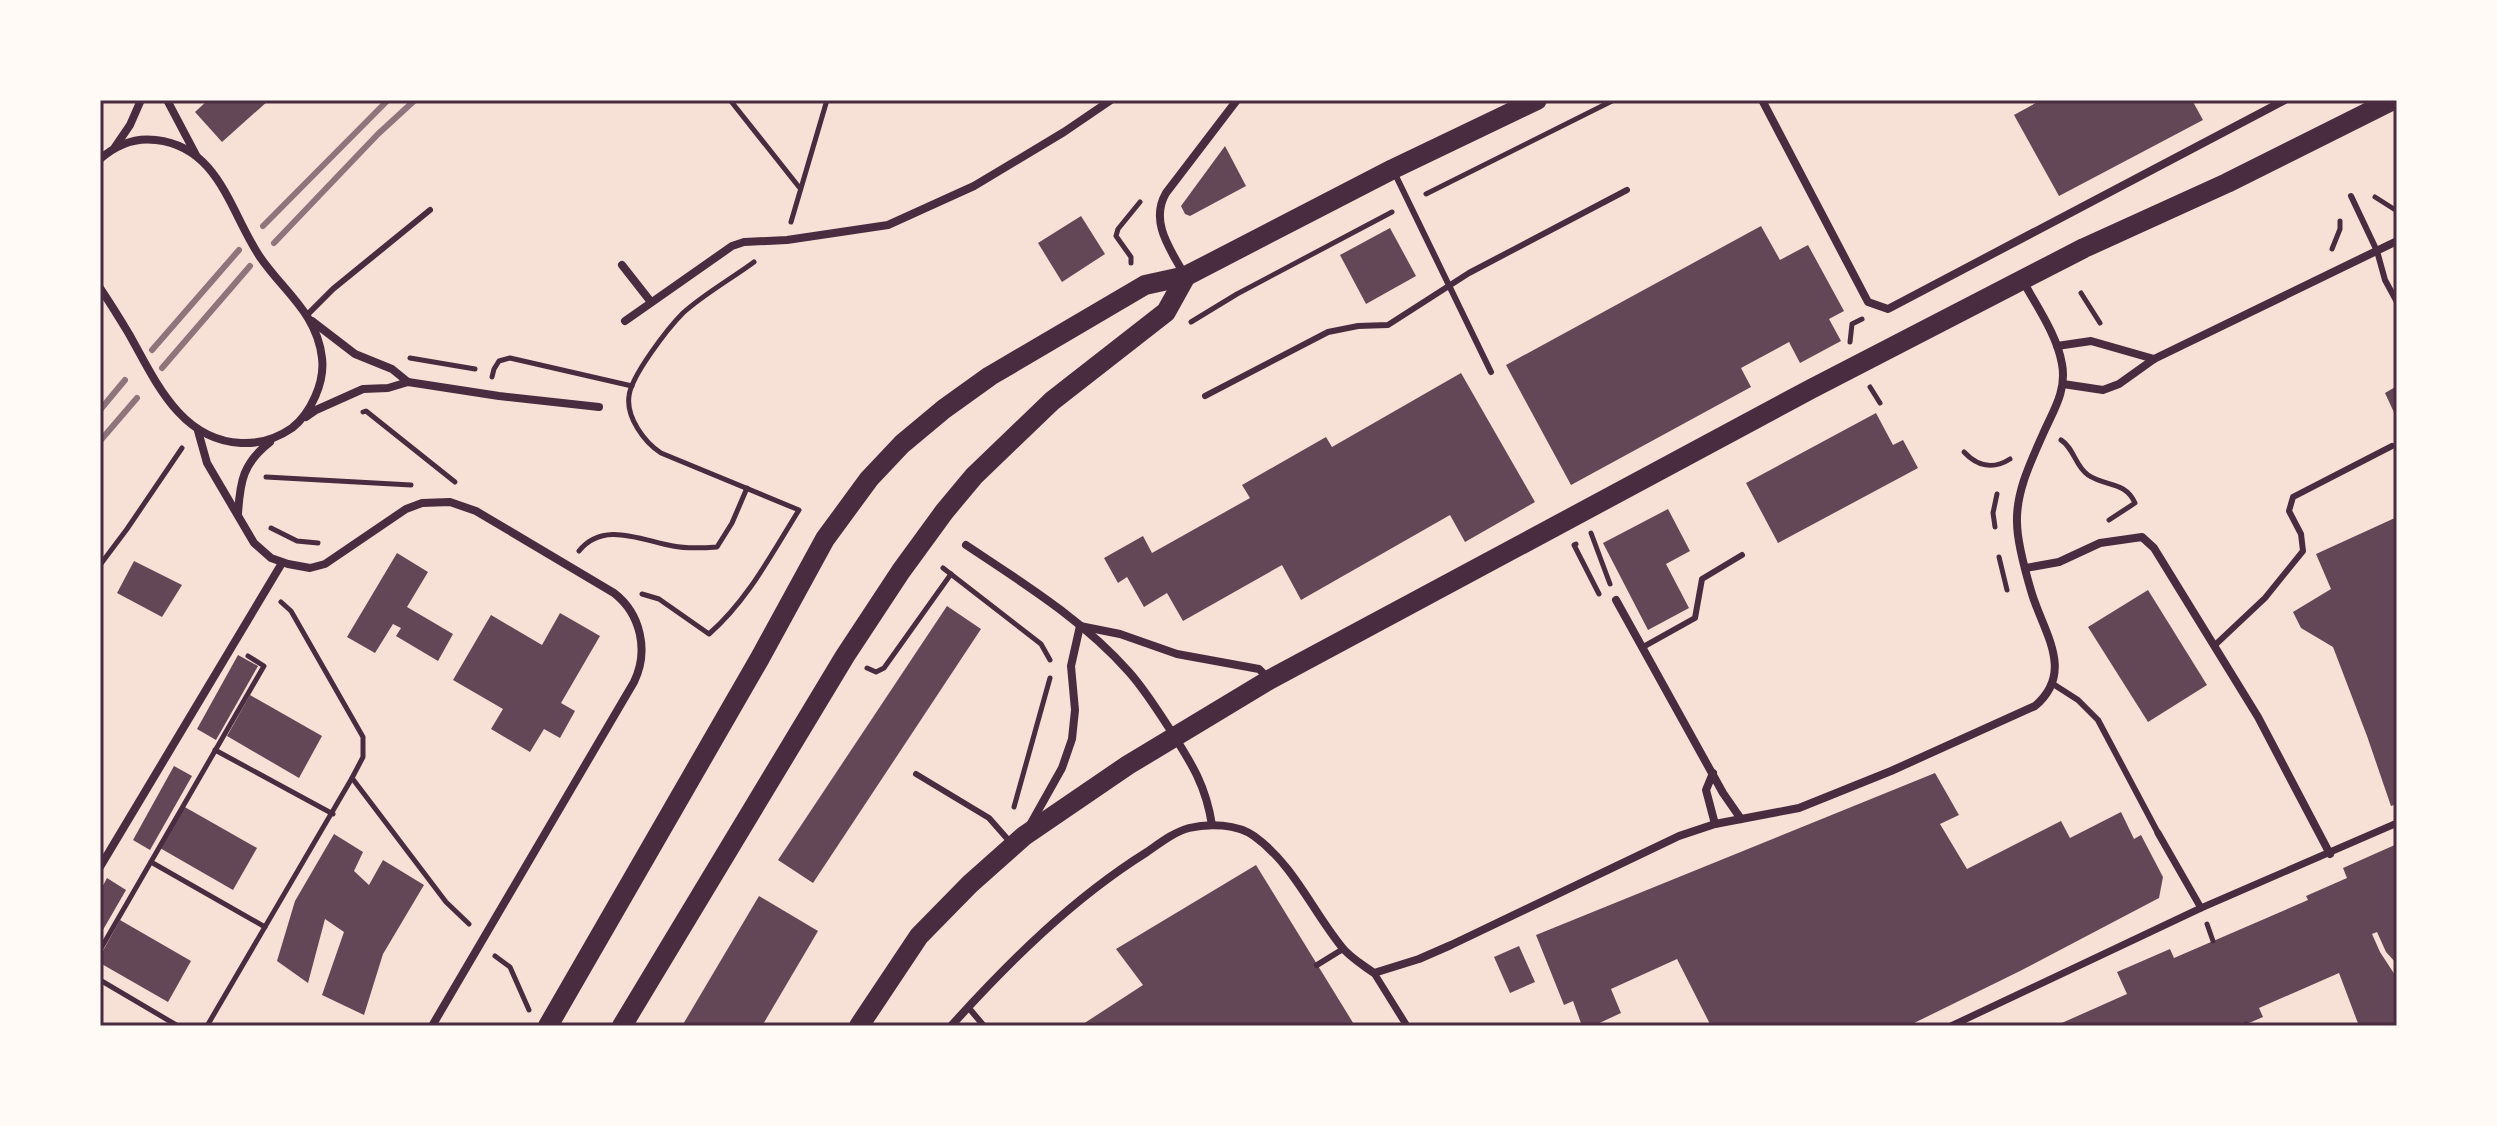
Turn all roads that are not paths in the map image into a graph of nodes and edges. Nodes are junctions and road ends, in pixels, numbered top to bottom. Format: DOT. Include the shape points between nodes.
graph roads {
  1 [pos="141,100"];
  2 [pos="167,100"];
  3 [pos="1111,100"];
  4 [pos="1237,100"];
  5 [pos="1537,100"];
  6 [pos="1762,100"];
  7 [pos="2285,100"];
  8 [pos="2393,100"];
  9 [pos="115,147"];
  10 [pos="196,155"];
  11 [pos="100,159"];
  12 [pos="1393,169"];
  13 [pos="1627,190"];
  14 [pos="2351,196"];
  15 [pos="430,210"];
  16 [pos="2397,241"];
  17 [pos="2377,251"];
  18 [pos="622,265"];
  19 [pos="1186,276"];
  20 [pos="2023,281"];
  21 [pos="1449,286"];
  22 [pos="100,288"];
  23 [pos="651,302"];
  24 [pos="2397,302"];
  25 [pos="309,318"];
  26 [pos="625,321"];
  27 [pos="2057,346"];
  28 [pos="2154,359"];
  29 [pos="1491,372"];
  30 [pos="408,382"];
  31 [pos="2063,384"];
  32 [pos="1205,396"];
  33 [pos="599,407"];
  34 [pos="298,422"];
  35 [pos="197,430"];
  36 [pos="274,439"];
  37 [pos="2392,446"];
  38 [pos="238,515"];
  39 [pos="966,545"];
  40 [pos="1742,555"];
  41 [pos="282,563"];
  42 [pos="2026,568"];
  43 [pos="1616,600"];
  44 [pos="1080,626"];
  45 [pos="2214,646"];
  46 [pos="1643,647"];
  47 [pos="1269,680"];
  48 [pos="2053,684"];
  49 [pos="1713,773"];
  50 [pos="916,774"];
  51 [pos="1741,819"];
  52 [pos="2397,823"];
  53 [pos="1715,824"];
  54 [pos="1212,825"];
  55 [pos="2158,833"];
  56 [pos="1019,840"];
  57 [pos="2330,854"];
  58 [pos="100,867"];
  59 [pos="2201,908"];
  60 [pos="1343,949"];
  61 [pos="1317,965"];
  62 [pos="1374,973"];
  63 [pos="968,1007"];
  64 [pos="432,1026"];
  65 [pos="548,1026"];
  66 [pos="622,1026"];
  67 [pos="859,1026"];
  68 [pos="951,1026"];
  69 [pos="984,1026"];
  70 [pos="1407,1026"];
  71 [pos="1951,1026"];
  1 -- 9 [label="street"];
  2 -- 10 [label="street"];
  3 -- 23 [label="street" via="974,186 888,225 732,246"];
  4 -- 19 [label="street" via="1158,209 1163,235"];
  5 -- 12 [label="main road"];
  6 -- 7 [label="street" via="1868,302 1888,309"];
  8 -- 20 [label="main road"];
  9 -- 10 [label="street" via="158,140"];
  9 -- 11 [label="street"];
  10 -- 25 [label="street" via="219,180 254,248"];
  12 -- 19 [label="main road"];
  12 -- 21 [label="lane"];
  13 -- 21 [label="lane"];
  14 -- 17 [label="lane"];
  15 -- 25 [label="lane" via="333,289"];
  16 -- 17 [label="street"];
  17 -- 24 [label="lane"];
  17 -- 28 [label="street"];
  18 -- 23 [label="street"];
  19 -- 65 [label="main road" via="1145,285 1001,369 916,432 869,479 825,539"];
  19 -- 66 [label="main road" via="1166,312 1023,427 944,512 845,656"];
  20 -- 27 [label="street"];
  20 -- 47 [label="main road"];
  21 -- 29 [label="lane"];
  21 -- 32 [label="lane" via="1388,325 1328,332"];
  22 -- 35 [label="street" via="151,376"];
  23 -- 26 [label="street"];
  25 -- 30 [label="street" via="355,354 392,369"];
  25 -- 34 [label="street" via="323,369 314,398"];
  27 -- 28 [label="street" via="2091,341"];
  27 -- 31 [label="street"];
  28 -- 31 [label="street" via="2103,390"];
  30 -- 33 [label="street"];
  30 -- 34 [label="street" via="358,391"];
  31 -- 42 [label="street" via="2019,496 2017,524"];
  34 -- 36 [label="street"];
  35 -- 36 [label="street" via="229,442"];
  35 -- 38 [label="street" via="207,463"];
  36 -- 38 [label="street" via="247,468"];
  37 -- 45 [label="lane" via="2293,497 2289,511 2303,551 2265,598"];
  38 -- 41 [label="street" via="261,550"];
  39 -- 44 [label="street"];
  40 -- 46 [label="lane" via="1702,579 1695,618"];
  41 -- 58 [label="street"];
  41 -- 64 [label="street" via="310,568 325,564 406,509 436,501 457,503 614,593 641,633 639,669 626,698"];
  42 -- 45 [label="street" via="2059,562 2100,543 2142,537"];
  42 -- 48 [label="street" via="2055,660"];
  43 -- 46 [label="street"];
  44 -- 47 [label="street" via="1177,654 1257,669"];
  44 -- 54 [label="street" via="1130,673 1159,712 1204,789"];
  44 -- 56 [label="street" via="1071,666 1072,739 1062,768"];
  45 -- 57 [label="street"];
  46 -- 49 [label="street"];
  47 -- 56 [label="main road" via="1128,765"];
  48 -- 51 [label="street" via="2029,709 1891,771 1799,808"];
  48 -- 55 [label="lane" via="2098,720"];
  49 -- 51 [label="street"];
  49 -- 53 [label="street" via="1706,790"];
  50 -- 56 [label="lane"];
  51 -- 53 [label="street"];
  52 -- 57 [label="street"];
  53 -- 62 [label="street" via="1679,836 1419,959"];
  54 -- 60 [label="street" via="1250,833 1270,849"];
  54 -- 63 [label="street" via="1182,830 1095,887"];
  55 -- 59 [label="street"];
  56 -- 67 [label="main road" via="919,936"];
  57 -- 59 [label="street"];
  59 -- 71 [label="street"];
  60 -- 61 [label="lane"];
  60 -- 62 [label="street"];
  62 -- 70 [label="street"];
  63 -- 68 [label="street"];
  63 -- 69 [label="lane"];
}
